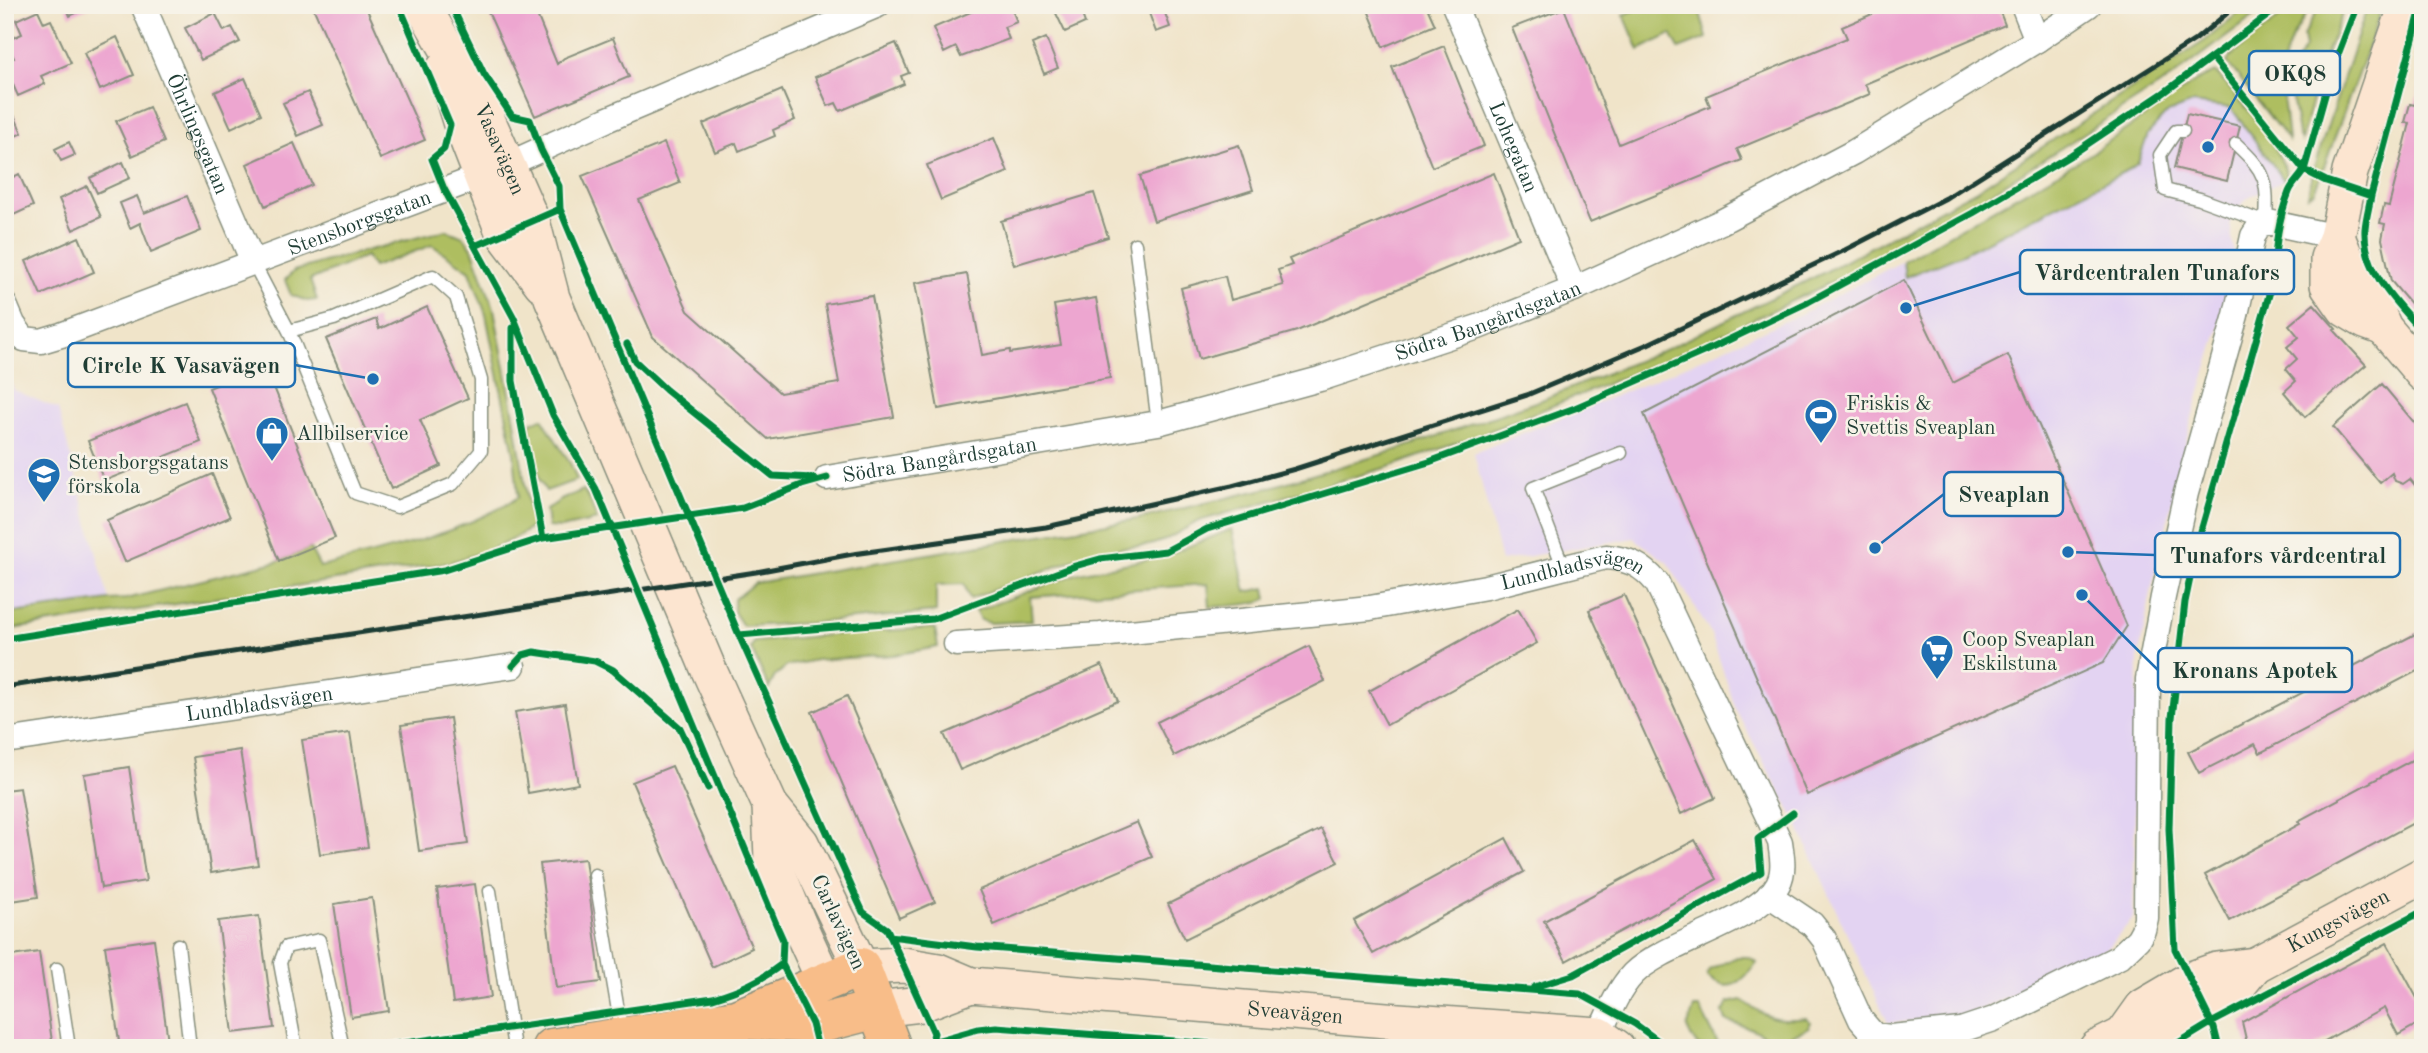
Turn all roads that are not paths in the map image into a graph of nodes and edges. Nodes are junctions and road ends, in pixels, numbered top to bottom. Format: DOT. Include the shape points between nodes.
graph roads {
  1 [pos="142,5"];
  2 [pos="878,5"];
  3 [pos="1454,5"];
  4 [pos="2023,5"];
  5 [pos="2089,5"];
  6 [pos="2407,5"];
  7 [pos="424,8"];
  8 [pos="2037,40"];
  9 [pos="2183,131"];
  10 [pos="2236,144"];
  11 [pos="495,170"];
  12 [pos="2337,237"];
  13 [pos="1135,244"];
  14 [pos="253,262"];
  15 [pos="1574,289"];
  16 [pos="5,305"];
  17 [pos="289,331"];
  18 [pos="2423,374"];
  19 [pos="1158,423"];
  20 [pos="1622,453"];
  21 [pos="827,478"];
  22 [pos="660,556"];
  23 [pos="1564,569"];
  24 [pos="956,644"];
  25 [pos="513,666"];
  26 [pos="5,741"];
  27 [pos="770,805"];
  28 [pos="595,875"];
  29 [pos="2423,876"];
  30 [pos="491,891"];
  31 [pos="1769,895"];
  32 [pos="178,945"];
  33 [pos="861,967"];
  34 [pos="57,969"];
  35 [pos="825,982"];
  36 [pos="971,985"];
  37 [pos="736,1019"];
  38 [pos="859,1025"];
  39 [pos="623,1038"];
  40 [pos="1608,1041"];
  41 [pos="2110,1041"];
  42 [pos="69,1048"];
  43 [pos="190,1048"];
  44 [pos="296,1048"];
  45 [pos="343,1048"];
  46 [pos="514,1048"];
  47 [pos="551,1048"];
  48 [pos="892,1048"];
  1 -- 14 [label="street, Öhrlingsgatan"];
  2 -- 11 [label="street, Stensborgsgatan"];
  3 -- 15 [label="street, Lohegatan"];
  4 -- 8 [label="street"];
  5 -- 8 [label="street, Södra Bangårdsgatan"];
  6 -- 12 [label="street" via="2350,172"];
  7 -- 11 [label="street, Vasavägen" via="483,110"];
  8 -- 15 [label="street, Södra Bangårdsgatan" via="1854,152 1721,222"];
  9 -- 10 [label="lane" via="2176,131 2160,156 2165,190 2266,223 2267,189 2257,164"];
  11 -- 14 [label="street, Stensborgsgatan"];
  11 -- 22 [label="street, Vasavägen" via="533,221 552,298"];
  12 -- 18 [label="street" via="2356,282 2384,328"];
  12 -- 31 [label="street" via="2268,222 2253,236 2186,493 2148,679 2146,918 2130,948 2103,967 1994,1019 1961,1030 1874,1035 1861,1020 1824,939 1812,924"];
  13 -- 19 [label="lane"];
  14 -- 16 [label="street, Stensborgsgatan" via="41,341 24,338"];
  14 -- 17 [label="lane"];
  15 -- 19 [label="street, Södra Bangårdsgatan" via="1478,327 1320,379"];
  17 -- 17 [label="lane" via="334,319 433,276 457,296 481,380 481,452 453,484 397,507 355,493"];
  19 -- 21 [label="street, Södra Bangårdsgatan"];
  20 -- 23 [label="lane" via="1533,488"];
  22 -- 27 [label="street, Carlavägen"];
  23 -- 24 [label="street, Lundbladsvägen" via="1370,608 1100,635"];
  23 -- 31 [label="street, Lundbladsvägen" via="1606,557 1623,558 1644,568 1657,583 1780,842 1783,864 1779,884"];
  25 -- 26 [label="street, Lundbladsvägen"];
  27 -- 33 [label="street, Carlavägen" via="801,843"];
  27 -- 35 [label="street, Carlavägen" via="772,859"];
  28 -- 39 [label="lane"];
  29 -- 41 [label="street, Kungsvägen" via="2255,965 2238,987 2204,1012 2159,1031"];
  30 -- 46 [label="lane"];
  31 -- 40 [label="street" via="1761,904 1633,974 1615,1000"];
  32 -- 43 [label="lane"];
  33 -- 35 [label="main road, Sveavägen"];
  33 -- 36 [label="street, Sveavägen" via="903,965 938,971"];
  33 -- 38 [label="main road, Carlavägen"];
  34 -- 42 [label="lane"];
  35 -- 37 [label="main road, Sveavägen"];
  35 -- 38 [label="main road, Carlavägen"];
  36 -- 38 [label="street, Sveavägen"];
  36 -- 40 [label="street, Sveavägen"];
  37 -- 38 [label="main road, Sveavägen"];
  37 -- 39 [label="main road, Sveavägen"];
  38 -- 48 [label="main road, Carlavägen"];
  39 -- 47 [label="main road, Sveavägen"];
  44 -- 45 [label="lane" via="280,963 286,947 319,940"];
}
